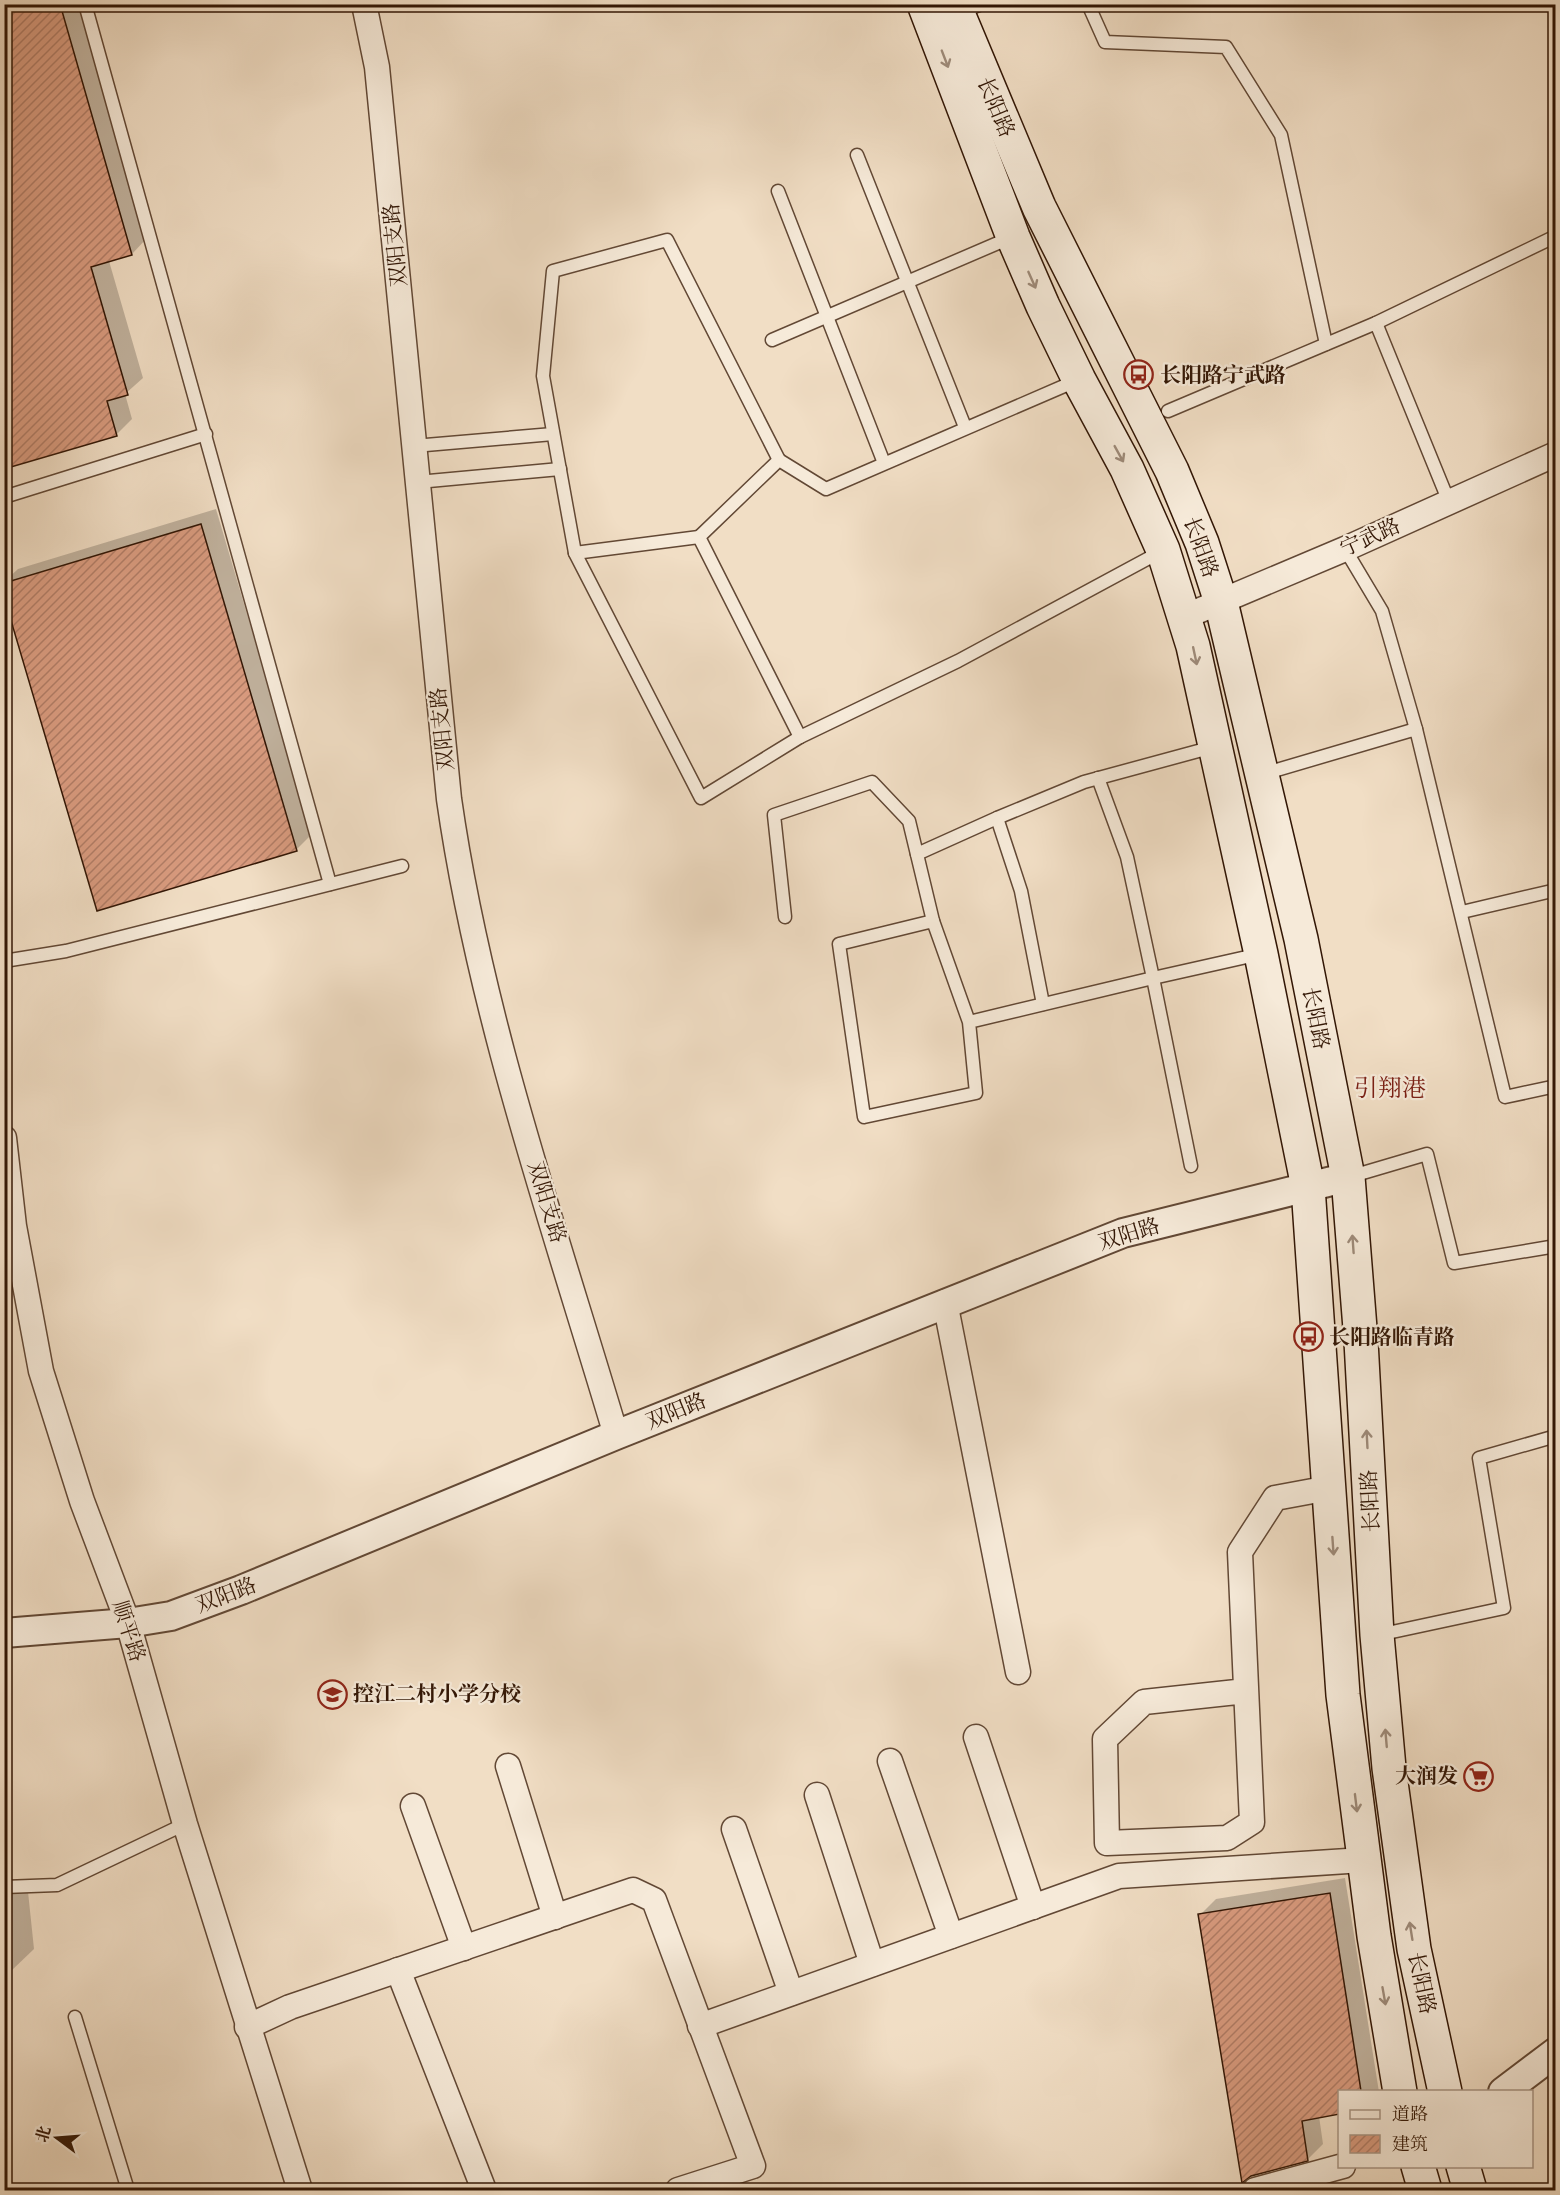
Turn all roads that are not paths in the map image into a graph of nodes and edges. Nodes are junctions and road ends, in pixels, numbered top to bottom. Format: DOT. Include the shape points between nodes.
graph roads {
  1 [pos="85,4"];
  2 [pos="364,4"];
  3 [pos="924,4"];
  4 [pos="1088,4"];
  5 [pos="964,8"];
  6 [pos="857,155"];
  7 [pos="778,191"];
  8 [pos="1556,236"];
  9 [pos="1013,237"];
  10 [pos="908,282"];
  11 [pos="827,317"];
  12 [pos="1376,323"];
  13 [pos="772,340"];
  14 [pos="1326,344"];
  15 [pos="1079,380"];
  16 [pos="1168,411"];
  17 [pos="965,427"];
  18 [pos="206,434"];
  19 [pos="553,434"];
  20 [pos="414,446"];
  21 [pos="1556,454"];
  22 [pos="779,460"];
  23 [pos="884,463"];
  24 [pos="560,469"];
  25 [pos="418,482"];
  26 [pos="4,497"];
  27 [pos="1449,502"];
  28 [pos="699,537"];
  29 [pos="1345,549"];
  30 [pos="1163,550"];
  31 [pos="575,553"];
  32 [pos="1221,602"];
  33 [pos="1184,616"];
  34 [pos="1416,729"];
  35 [pos="800,737"];
  36 [pos="1215,747"];
  37 [pos="1262,775"];
  38 [pos="1098,778"];
  39 [pos="997,818"];
  40 [pos="917,854"];
  41 [pos="402,866"];
  42 [pos="330,884"];
  43 [pos="1556,890"];
  44 [pos="1462,912"];
  45 [pos="784,917"];
  46 [pos="933,921"];
  47 [pos="1262,954"];
  48 [pos="4,961"];
  49 [pos="1153,978"];
  50 [pos="1043,1004"];
  51 [pos="969,1022"];
  52 [pos="1556,1086"];
  53 [pos="4,1138"];
  54 [pos="1191,1166"];
  55 [pos="1348,1177"];
  56 [pos="1308,1187"];
  57 [pos="1556,1246"];
  58 [pos="945,1302"];
  59 [pos="616,1435"];
  60 [pos="1556,1436"];
  61 [pos="1329,1488"];
  62 [pos="128,1623"];
  63 [pos="4,1634"];
  64 [pos="1377,1635"];
  65 [pos="1018,1672"];
  66 [pos="1246,1691"];
  67 [pos="976,1737"];
  68 [pos="890,1761"];
  69 [pos="508,1766"];
  70 [pos="817,1795"];
  71 [pos="413,1806"];
  72 [pos="185,1824"];
  73 [pos="734,1829"];
  74 [pos="1363,1860"];
  75 [pos="4,1887"];
  76 [pos="1033,1907"];
  77 [pos="555,1917"];
  78 [pos="951,1936"];
  79 [pos="464,1948"];
  80 [pos="872,1964"];
  81 [pos="398,1970"];
  82 [pos="791,1993"];
  83 [pos="75,2017"];
  84 [pos="700,2025"];
  85 [pos="247,2027"];
  86 [pos="1556,2052"];
  87 [pos="1400,2090"];
  88 [pos="1445,2090"];
  89 [pos="1504,2090"];
  90 [pos="1338,2167"];
  91 [pos="1419,2168"];
  92 [pos="1464,2168"];
  93 [pos="128,2190"];
  94 [pos="300,2190"];
  95 [pos="484,2190"];
  96 [pos="678,2190"];
  97 [pos="1256,2190"];
  98 [pos="1425,2190"];
  99 [pos="1470,2190"];
  1 -- 18 [label="lane"];
  2 -- 20 [label="street, 双阳支路" via="377,67"];
  3 -- 9 [label="main road, 长阳路, one-way"];
  4 -- 14 [label="lane" via="1105,42 1226,47 1281,135"];
  5 -- 32 [label="main road, 长阳路" via="1039,207 1172,471"];
  6 -- 10 [label="lane"];
  7 -- 11 [label="lane"];
  8 -- 12 [label="lane"];
  9 -- 10 [label="lane"];
  9 -- 15 [label="main road, 长阳路, one-way"];
  10 -- 11 [label="lane"];
  10 -- 17 [label="lane"];
  11 -- 13 [label="lane"];
  11 -- 23 [label="lane"];
  12 -- 14 [label="lane"];
  12 -- 27 [label="lane"];
  14 -- 16 [label="lane"];
  15 -- 17 [label="lane"];
  15 -- 30 [label="main road, 长阳路, one-way" via="1127,469"];
  17 -- 23 [label="lane"];
  18 -- 26 [label="lane"];
  18 -- 42 [label="lane"];
  19 -- 20 [label="lane"];
  19 -- 22 [label="lane" via="543,376 553,271 667,240"];
  19 -- 24 [label="lane"];
  20 -- 25 [label="street, 双阳支路"];
  21 -- 27 [label="street, 宁武路"];
  22 -- 23 [label="lane" via="826,489"];
  22 -- 28 [label="lane"];
  24 -- 25 [label="lane"];
  24 -- 31 [label="lane"];
  25 -- 59 [label="street, 双阳支路" via="449,800 467,905 488,998"];
  27 -- 29 [label="street, 宁武路"];
  28 -- 31 [label="lane"];
  28 -- 35 [label="lane"];
  29 -- 32 [label="street, 宁武路"];
  29 -- 34 [label="lane" via="1382,611"];
  30 -- 33 [label="main road, 长阳路"];
  30 -- 35 [label="lane" via="958,661"];
  31 -- 35 [label="lane" via="701,798"];
  32 -- 33 [label="street, 宁武路"];
  32 -- 37 [label="main road, 长阳路"];
  33 -- 36 [label="main road, 长阳路, one-way"];
  34 -- 37 [label="lane"];
  34 -- 44 [label="lane"];
  36 -- 38 [label="lane"];
  36 -- 47 [label="main road, 长阳路"];
  37 -- 55 [label="main road, 长阳路"];
  38 -- 39 [label="lane"];
  38 -- 49 [label="lane" via="1127,857"];
  39 -- 40 [label="lane"];
  39 -- 50 [label="lane" via="1021,891"];
  40 -- 45 [label="lane" via="909,821 872,782 774,815"];
  40 -- 46 [label="lane"];
  41 -- 42 [label="lane"];
  42 -- 48 [label="lane" via="66,951"];
  43 -- 44 [label="lane"];
  44 -- 52 [label="lane" via="1505,1097"];
  46 -- 51 [label="lane"];
  46 -- 51 [label="lane" via="839,944 864,1117 976,1093"];
  47 -- 49 [label="lane"];
  47 -- 56 [label="main road, 长阳路"];
  49 -- 50 [label="lane"];
  49 -- 54 [label="lane"];
  50 -- 51 [label="lane"];
  53 -- 62 [label="street, 顺平路" via="14,1226 41,1371 82,1501"];
  55 -- 56 [label="street, 双阳路"];
  55 -- 57 [label="lane" via="1427,1154 1455,1263"];
  64 -- 55 [label="main road, 长阳路, one-way"];
  56 -- 58 [label="street, 双阳路" via="1123,1233"];
  56 -- 61 [label="main road, 长阳路"];
  58 -- 59 [label="street, 双阳路"];
  58 -- 65 [label="street"];
  59 -- 62 [label="street, 双阳路" via="241,1590 171,1616"];
  60 -- 64 [label="lane" via="1479,1458 1504,1608"];
  61 -- 66 [label="street" via="1275,1498 1240,1552"];
  61 -- 74 [label="main road, 长阳路, one-way" via="1343,1695"];
  62 -- 63 [label="street, 双阳路"];
  62 -- 72 [label="street, 顺平路"];
  88 -- 64 [label="main road, 长阳路, one-way" via="1414,1949 1400,1859"];
  66 -- 66 [label="street" via="1252,1822 1227,1838 1107,1843 1105,1739 1144,1702"];
  67 -- 76 [label="street"];
  68 -- 78 [label="street"];
  69 -- 77 [label="street"];
  70 -- 80 [label="street"];
  71 -- 79 [label="street"];
  72 -- 75 [label="lane" via="57,1885"];
  72 -- 85 [label="street, 顺平路"];
  73 -- 82 [label="street"];
  74 -- 76 [label="street" via="1119,1876"];
  74 -- 87 [label="main road, 长阳路, one-way"];
  76 -- 78 [label="street"];
  77 -- 79 [label="street"];
  77 -- 84 [label="street" via="633,1890 654,1900"];
  78 -- 80 [label="street"];
  79 -- 81 [label="street"];
  80 -- 82 [label="street"];
  81 -- 85 [label="street" via="290,2007"];
  81 -- 95 [label="street"];
  82 -- 84 [label="street"];
  83 -- 93 [label="lane"];
  84 -- 96 [label="street" via="753,2166"];
  85 -- 94 [label="street, 顺平路"];
  86 -- 89 [label="street"];
  90 -- 97 [label="street"];
  91 -- 98 [label="main road"];
  92 -- 99 [label="main road"];
}
